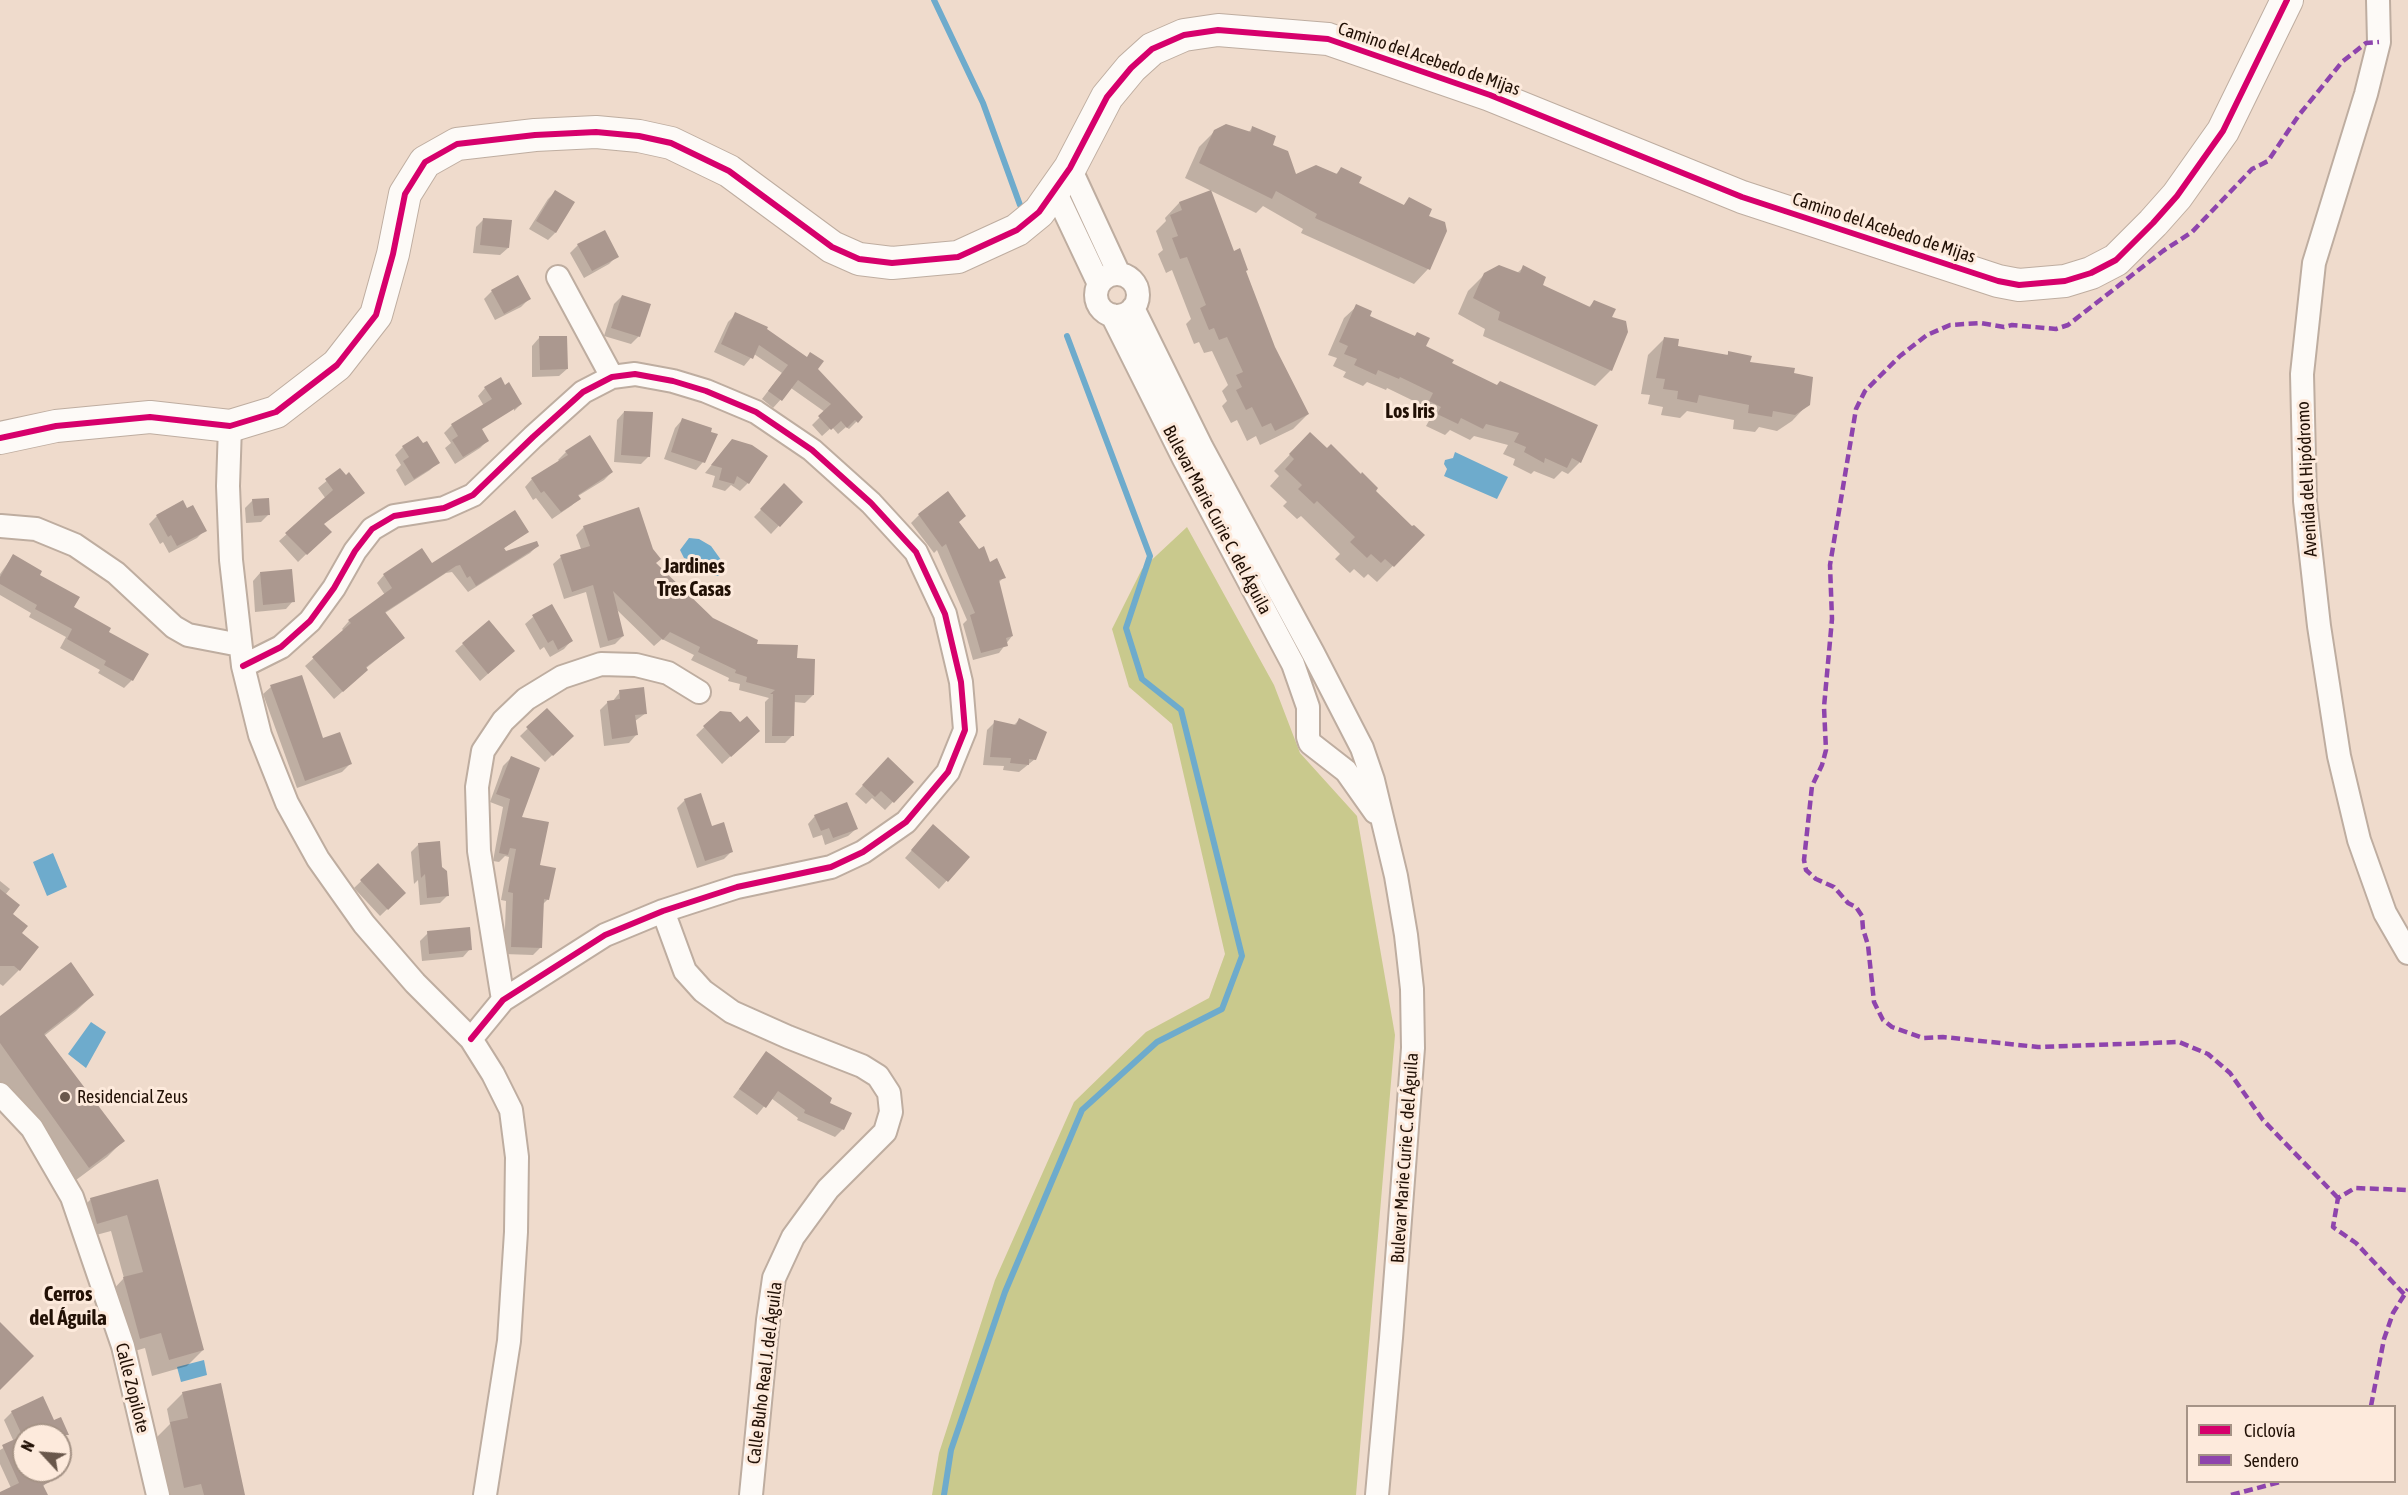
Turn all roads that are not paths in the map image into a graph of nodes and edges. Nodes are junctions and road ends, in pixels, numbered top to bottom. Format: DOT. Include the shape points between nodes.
graph roads {
  1 [pos="2288,0"];
  2 [pos="2378,0"];
  3 [pos="1063,179"];
  4 [pos="1119,274"];
  5 [pos="558,277"];
  6 [pos="1099,284"];
  7 [pos="1133,308"];
  8 [pos="1112,315"];
  9 [pos="612,377"];
  10 [pos="230,426"];
  11 [pos="0,438"];
  12 [pos="2,526"];
  13 [pos="242,656"];
  14 [pos="699,692"];
  15 [pos="1347,719"];
  16 [pos="1308,728"];
  17 [pos="1319,751"];
  18 [pos="1383,824"];
  19 [pos="663,911"];
  20 [pos="2408,954"];
  21 [pos="502,1000"];
  22 [pos="471,1039"];
  23 [pos="0,1094"];
  24 [pos="158,1495"];
  25 [pos="485,1495"];
  26 [pos="751,1495"];
  27 [pos="1377,1495"];
  1 -- 3 [label="street, Camino del Acebedo de Mijas" via="2223,131 2177,196 2116,261 2065,281 2019,285 1998,281 1742,197 1490,95 1328,39 1218,30 1184,35 1152,49 1107,97"];
  2 -- 20 [label="street, Avenida del Hipódromo" via="2379,42 2314,263 2302,374 2305,489 2319,626 2340,756 2359,840 2385,913"];
  3 -- 4 [label="street"];
  3 -- 6 [label="street"];
  3 -- 10 [label="street, Camino del Acebedo de Mijas" via="1039,212 992,243 958,258 892,263 859,259 832,247 729,171 671,143 596,132 457,144 425,162 405,194 376,315 337,365 276,412"];
  4 -- 6 [label="street" via="1108,275"];
  4 -- 7 [label="street" via="1128,276 1136,287"];
  5 -- 9 [label="street"];
  6 -- 8 [label="street" via="1097,303"];
  7 -- 8 [label="street"];
  7 -- 15 [label="street, Bulevar Marie Curie C. del Águila" via="1202,448"];
  8 -- 16 [label="street, Bulevar Marie Curie C. del Águila" via="1293,664 1308,708"];
  9 -- 13 [label="street" via="583,392 473,495 444,508 394,516 372,529 310,621 281,647"];
  9 -- 19 [label="street" via="635,374 706,391 756,412 812,450 871,503 916,552 945,614 961,682 965,730 948,772 906,822 863,852 831,867 737,887"];
  10 -- 11 [label="street, Camino del Acebedo de Mijas" via="150,417 56,426"];
  10 -- 13 [label="street" via="231,560"];
  12 -- 13 [label="street" via="36,529 75,545 116,573 174,627"];
  13 -- 22 [label="street" via="260,735 288,803 318,859 364,924"];
  14 -- 21 [label="street" via="668,673 636,665 601,664 562,677 526,699 503,721 483,751 477,787 479,851"];
  15 -- 16 [label="street" via="1338,711 1324,711"];
  15 -- 17 [label="street" via="1347,741 1342,747 1330,753"];
  15 -- 18 [label="street, Bulevar Marie Curie C. del Águila" via="1373,780"];
  16 -- 17 [label="street, Bulevar Marie Curie C. del Águila" via="1310,743"];
  17 -- 18 [label="street, Bulevar Marie Curie C. del Águila" via="1346,771"];
  18 -- 27 [label="street, Bulevar Marie Curie C. del Águila" via="1406,935 1413,1048"];
  19 -- 21 [label="street" via="605,935"];
  19 -- 26 [label="street, Calle Buho Real J. del Águila" via="685,971 703,991 732,1012 862,1066 878,1076 889,1092 891,1112 885,1132 828,1189 793,1237 774,1278"];
  21 -- 22 [label="street"];
  22 -- 25 [label="street" via="511,1110 518,1157 509,1341"];
  23 -- 24 [label="street, Calle Zopilote" via="32,1128 72,1197 123,1346"];
}
